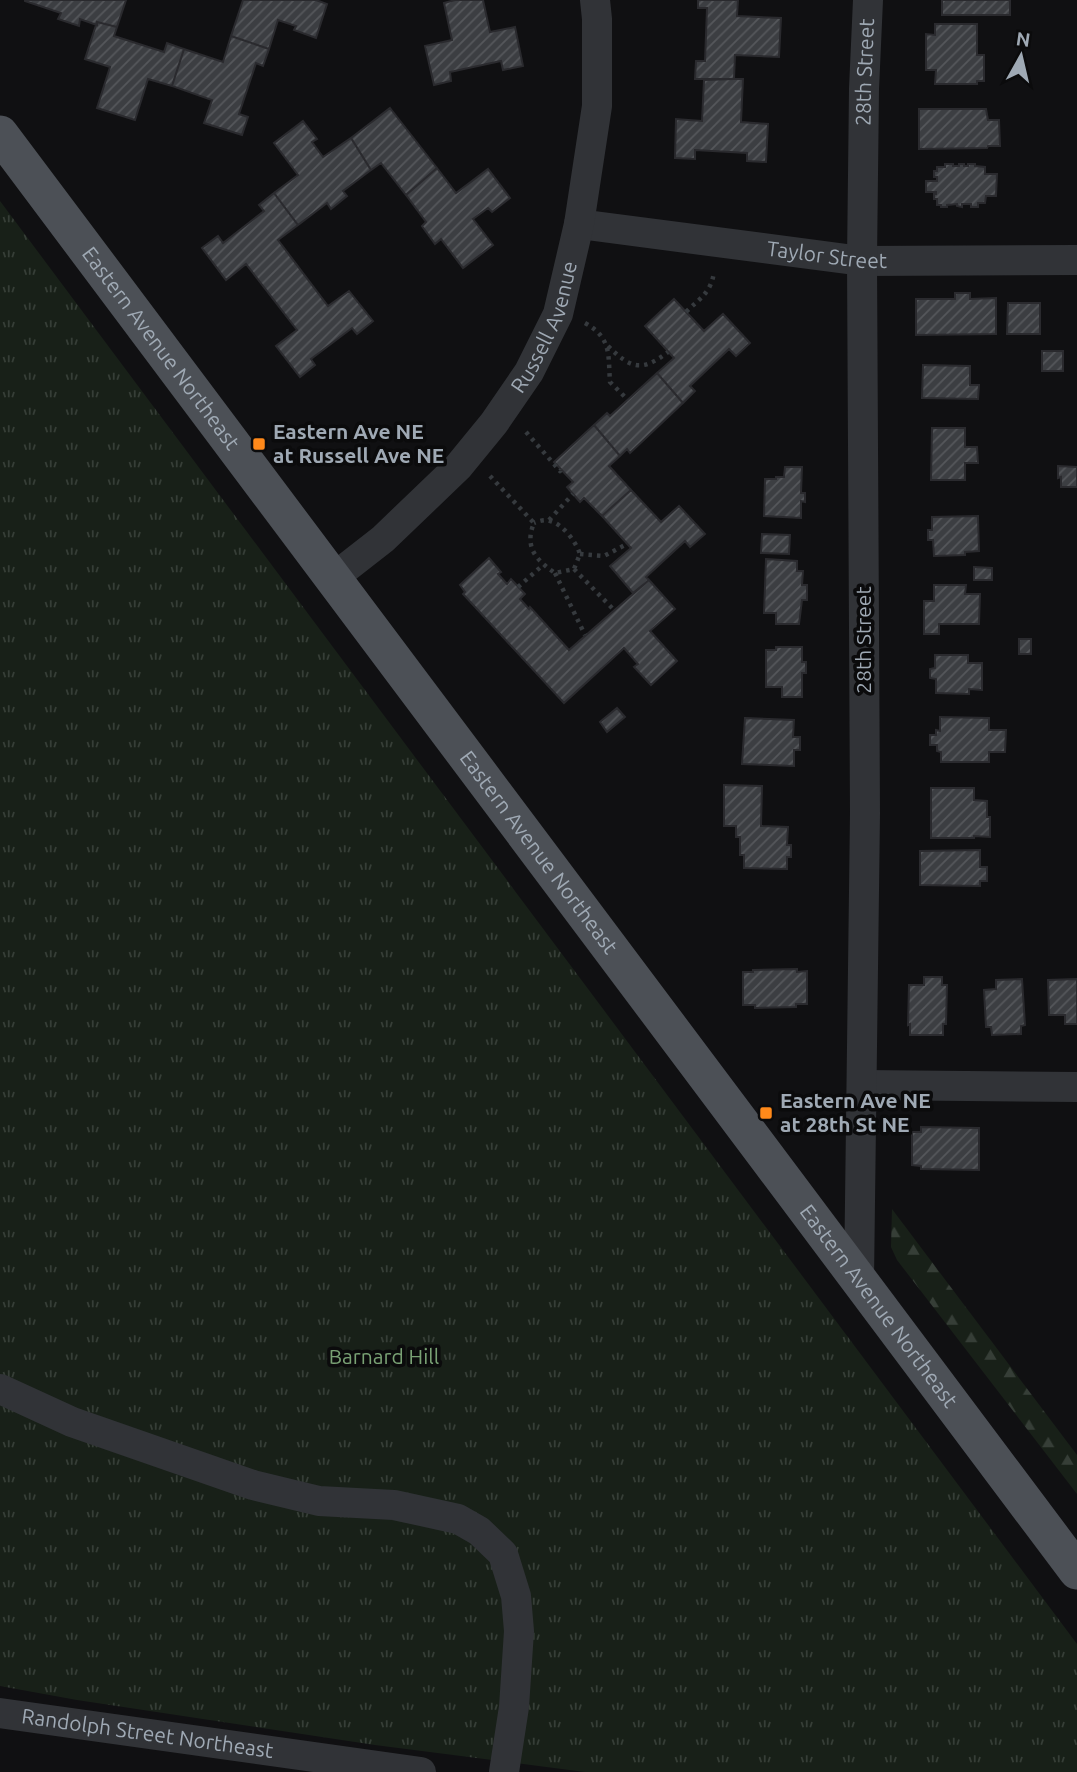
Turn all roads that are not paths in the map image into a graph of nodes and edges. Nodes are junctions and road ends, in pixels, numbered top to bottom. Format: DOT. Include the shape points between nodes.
graph roads {
  1 [pos="594,0"];
  2 [pos="868,0"];
  3 [pos="0,134"];
  4 [pos="579,224"];
  5 [pos="1077,260"];
  6 [pos="862,261"];
  7 [pos="332,578"];
  8 [pos="862,1085"];
  9 [pos="1077,1087"];
  10 [pos="859,1280"];
  11 [pos="0,1389"];
  12 [pos="1077,1571"];
  13 [pos="0,1713"];
  14 [pos="421,1772"];
  15 [pos="505,1772"];
  1 -- 4 [label="street, Russell Avenue" via="597,106"];
  2 -- 6 [label="street, 28th Street"];
  3 -- 7 [label="main road, Eastern Avenue Northeast"];
  4 -- 6 [label="street, Taylor Street"];
  4 -- 7 [label="street, Russell Avenue" via="558,314 529,372 494,423 458,467 383,539"];
  5 -- 6 [label="street, Taylor Street"];
  6 -- 8 [label="street, 28th Street"];
  7 -- 10 [label="main road, Eastern Avenue Northeast"];
  8 -- 9 [label="street"];
  8 -- 10 [label="street, 28th Street"];
  10 -- 12 [label="main road, Eastern Avenue Northeast"];
  11 -- 15 [label="street" via="72,1422 253,1485 319,1501 394,1505 458,1519 479,1531 503,1554 516,1596 519,1632"];
  13 -- 14 [label="street, Randolph Street Northeast"];
}
